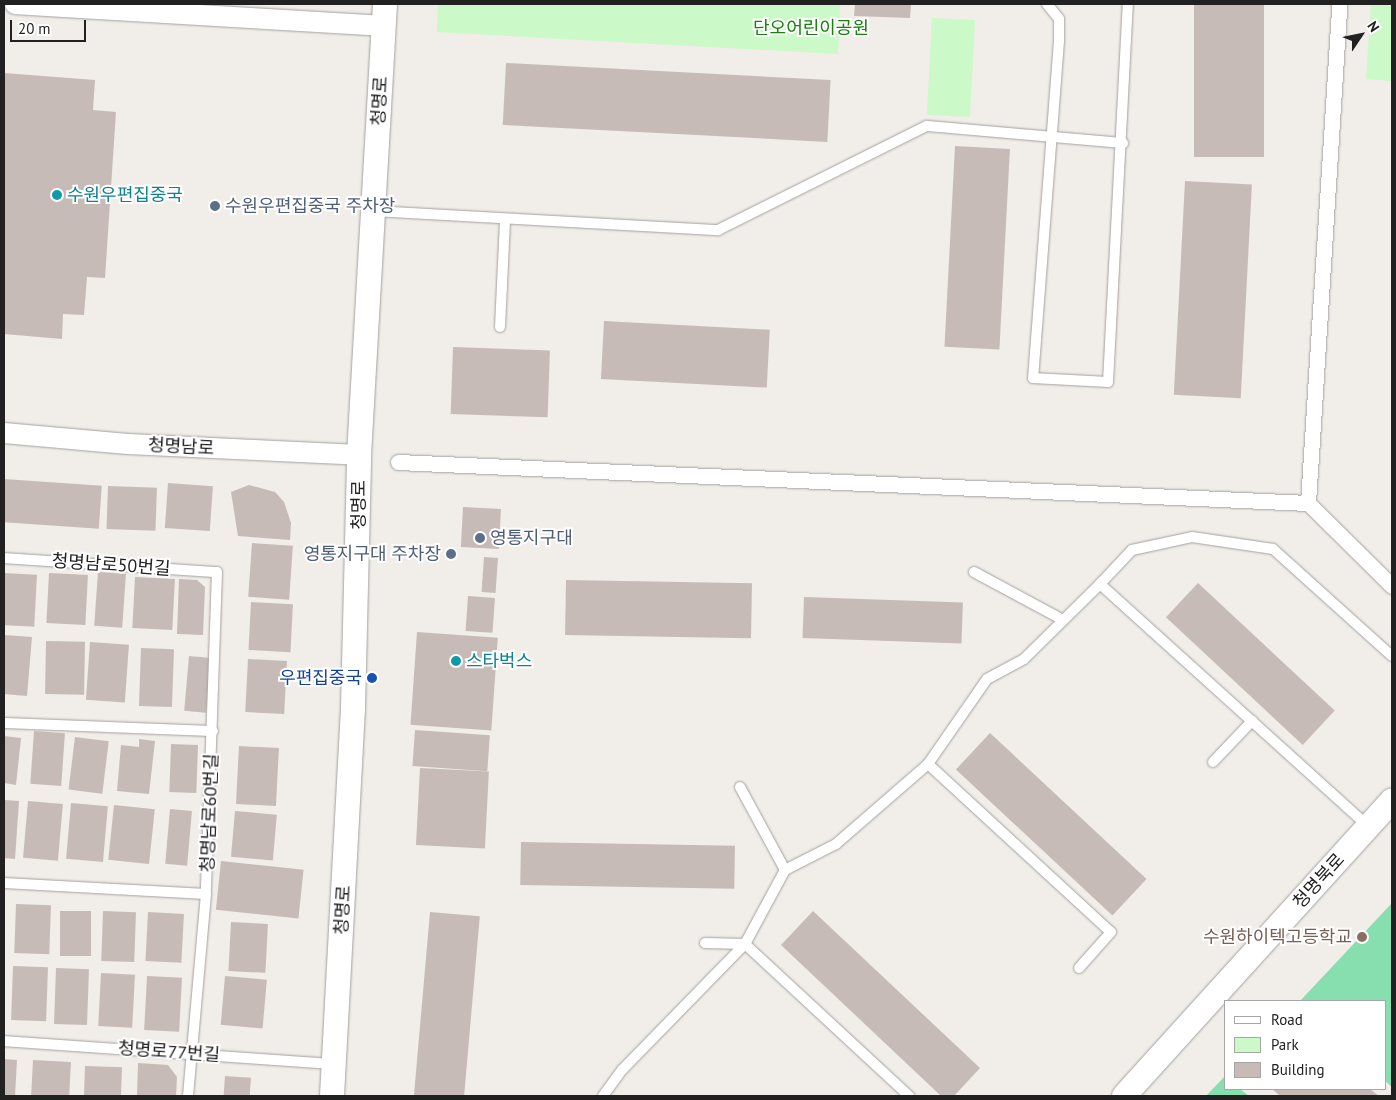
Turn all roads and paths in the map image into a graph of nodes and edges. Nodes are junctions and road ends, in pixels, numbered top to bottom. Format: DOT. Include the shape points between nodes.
graph roads {
  1 [pos="14,4"];
  2 [pos="1048,4"];
  3 [pos="1128,4"];
  4 [pos="1340,4"];
  5 [pos="384,15"];
  6 [pos="1051,136"];
  7 [pos="1123,143"];
  8 [pos="374,211"];
  9 [pos="505,220"];
  10 [pos="500,327"];
  11 [pos="4,433"];
  12 [pos="359,455"];
  13 [pos="398,462"];
  14 [pos="1308,503"];
  15 [pos="4,558"];
  16 [pos="218,572"];
  17 [pos="974,572"];
  18 [pos="1100,584"];
  19 [pos="1392,586"];
  20 [pos="1063,620"];
  21 [pos="1392,656"];
  22 [pos="1252,721"];
  23 [pos="4,723"];
  24 [pos="213,731"];
  25 [pos="1213,762"];
  26 [pos="928,764"];
  27 [pos="740,787"];
  28 [pos="1392,800"];
  29 [pos="1368,826"];
  30 [pos="785,870"];
  31 [pos="4,883"];
  32 [pos="206,894"];
  33 [pos="705,943"];
  34 [pos="745,944"];
  35 [pos="1079,968"];
  36 [pos="4,1041"];
  37 [pos="190,1054"];
  38 [pos="335,1064"];
  39 [pos="188,1096"];
  40 [pos="332,1096"];
  41 [pos="602,1096"];
  42 [pos="909,1096"];
  43 [pos="1124,1096"];
  1 -- 5 [label="street"];
  2 -- 6 [label="lane" via="1058,19 1060,41"];
  3 -- 7 [label="lane"];
  4 -- 14 [label="street"];
  5 -- 8 [label="street, 청명로"];
  6 -- 7 [label="lane"];
  6 -- 7 [label="lane" via="1033,378 1108,382"];
  6 -- 9 [label="lane" via="927,126 718,230"];
  8 -- 9 [label="lane"];
  8 -- 12 [label="street, 청명로"];
  9 -- 10 [label="lane"];
  11 -- 12 [label="street, 청명남로" via="128,444"];
  12 -- 38 [label="street, 청명로" via="353,708"];
  13 -- 14 [label="street"];
  14 -- 19 [label="street"];
  15 -- 16 [label="lane, 청명남로50번길"];
  16 -- 24 [label="lane, 청명남로60번길"];
  17 -- 20 [label="lane"];
  18 -- 20 [label="lane"];
  18 -- 21 [label="lane" via="1132,550 1192,537 1273,549"];
  18 -- 22 [label="lane"];
  20 -- 26 [label="lane" via="1024,658 987,679"];
  22 -- 25 [label="lane"];
  22 -- 29 [label="lane"];
  23 -- 24 [label="lane"];
  24 -- 32 [label="lane, 청명남로60번길"];
  26 -- 30 [label="lane" via="836,844"];
  26 -- 35 [label="lane" via="1111,932"];
  27 -- 30 [label="lane"];
  28 -- 29 [label="street, 청명북로"];
  29 -- 43 [label="street, 청명북로"];
  30 -- 34 [label="lane"];
  31 -- 32 [label="lane"];
  32 -- 37 [label="lane, 청명남로60번길"];
  33 -- 34 [label="lane"];
  34 -- 41 [label="lane" via="622,1070"];
  34 -- 42 [label="lane"];
  36 -- 37 [label="lane, 청명로77번길"];
  37 -- 38 [label="lane, 청명로77번길"];
  37 -- 39 [label="lane, 청명남로60번길"];
  38 -- 40 [label="street, 청명로"];
}
